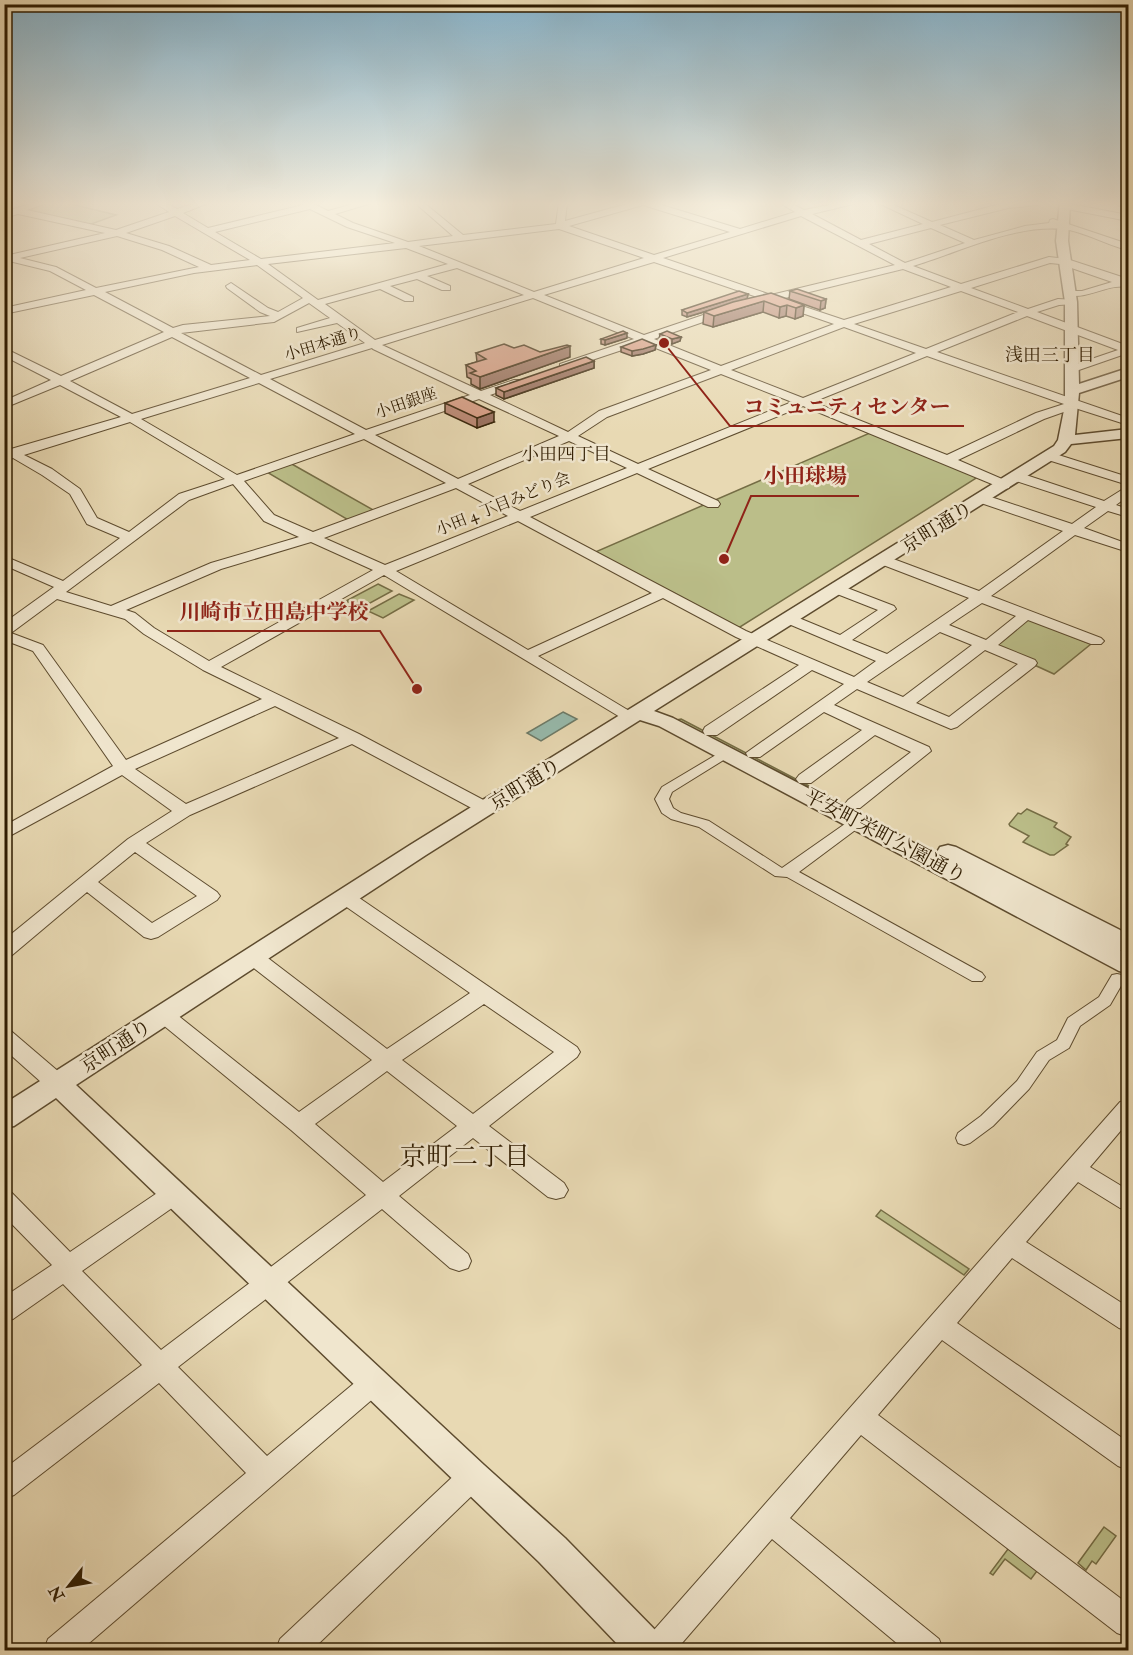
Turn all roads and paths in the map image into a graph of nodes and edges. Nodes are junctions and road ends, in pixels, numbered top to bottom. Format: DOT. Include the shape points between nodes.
graph roads {
  1 [pos="70,279"];
  2 [pos="155,279"];
  3 [pos="283,279"];
  4 [pos="401,279"];
  5 [pos="426,279"];
  6 [pos="491,279"];
  7 [pos="588,279"];
  8 [pos="719,279"];
  9 [pos="850,279"];
  10 [pos="939,279"];
  11 [pos="989,279"];
  12 [pos="1067,279"];
  13 [pos="1126,282"];
  14 [pos="380,285"];
  15 [pos="231,286"];
  16 [pos="446,288"];
  17 [pos="962,288"];
  18 [pos="93,292"];
  19 [pos="533,296"];
  20 [pos="410,298"];
  21 [pos="773,298"];
  22 [pos="1070,298"];
  23 [pos="314,301"];
  24 [pos="4,311"];
  25 [pos="1024,313"];
  26 [pos="279,316"];
  27 [pos="339,319"];
  28 [pos="846,323"];
  29 [pos="1071,329"];
  30 [pos="301,330"];
  31 [pos="170,333"];
  32 [pos="643,339"];
  33 [pos="373,345"];
  34 [pos="1128,350"];
  35 [pos="4,351"];
  36 [pos="928,351"];
  37 [pos="30,364"];
  38 [pos="13,367"];
  39 [pos="558,368"];
  40 [pos="1072,369"];
  41 [pos="721,370"];
  42 [pos="1128,372"];
  43 [pos="62,380"];
  44 [pos="525,380"];
  45 [pos="259,381"];
  46 [pos="480,394"];
  47 [pos="1072,399"];
  48 [pos="802,402"];
  49 [pos="4,405"];
  50 [pos="133,419"];
  51 [pos="1128,422"];
  52 [pos="1128,434"];
  53 [pos="364,435"];
  54 [pos="570,436"];
  55 [pos="1066,440"];
  56 [pos="8,454"];
  57 [pos="1049,456"];
  58 [pos="947,460"];
  59 [pos="639,468"];
  60 [pos="1095,471"];
  61 [pos="235,479"];
  62 [pos="1011,481"];
  63 [pos="1128,481"];
  64 [pos="456,484"];
  65 [pos="1128,490"];
  66 [pos="1064,492"];
  67 [pos="983,499"];
  68 [pos="713,504"];
  69 [pos="1107,506"];
  70 [pos="1128,513"];
  71 [pos="517,516"];
  72 [pos="1073,530"];
  73 [pos="1128,535"];
  74 [pos="129,537"];
  75 [pos="313,537"];
  76 [pos="1122,546"];
  77 [pos="4,560"];
  78 [pos="883,560"];
  79 [pos="385,570"];
  80 [pos="58,589"];
  81 [pos="837,589"];
  82 [pos="663,593"];
  83 [pos="980,597"];
  84 [pos="113,610"];
  85 [pos="1026,615"];
  86 [pos="789,619"];
  87 [pos="939,626"];
  88 [pos="4,633"];
  89 [pos="754,640"];
  90 [pos="841,641"];
  91 [pos="1096,641"];
  92 [pos="985,645"];
  93 [pos="526,656"];
  94 [pos="889,661"];
  95 [pos="811,664"];
  96 [pos="209,667"];
  97 [pos="857,684"];
  98 [pos="276,699"];
  99 [pos="904,704"];
  100 [pos="823,706"];
  101 [pos="641,711"];
  102 [pos="873,729"];
  103 [pos="711,731"];
  104 [pos="353,738"];
  105 [pos="726,753"];
  106 [pos="754,753"];
  107 [pos="123,768"];
  108 [pos="805,779"];
  109 [pos="485,808"];
  110 [pos="184,812"];
  111 [pos="856,813"];
  112 [pos="4,834"];
  113 [pos="134,843"];
  114 [pos="789,872"];
  115 [pos="87,883"];
  116 [pos="345,897"];
  117 [pos="1128,944"];
  118 [pos="4,951"];
  119 [pos="253,957"];
  120 [pos="1123,972"];
  121 [pos="977,977"];
  122 [pos="485,993"];
  123 [pos="164,1015"];
  124 [pos="4,1036"];
  125 [pos="387,1060"];
  126 [pos="58,1084"];
  127 [pos="1128,1108"];
  128 [pos="4,1118"];
  129 [pos="299,1124"];
  130 [pos="473,1126"];
  131 [pos="964,1138"];
  132 [pos="1075,1169"];
  133 [pos="556,1190"];
  134 [pos="174,1194"];
  135 [pos="381,1196"];
  136 [pos="4,1200"];
  137 [pos="1128,1201"];
  138 [pos="1010,1244"];
  139 [pos="459,1262"];
  140 [pos="67,1268"];
  141 [pos="269,1284"];
  142 [pos="4,1311"];
  143 [pos="1128,1320"];
  144 [pos="940,1325"];
  145 [pos="160,1367"];
  146 [pos="373,1383"];
  147 [pos="859,1417"];
  148 [pos="1128,1457"];
  149 [pos="266,1474"];
  150 [pos="472,1477"];
  151 [pos="4,1486"];
  152 [pos="770,1519"];
  153 [pos="1128,1622"];
  154 [pos="641,1647"];
  155 [pos="59,1650"];
  156 [pos="291,1650"];
  157 [pos="927,1650"];
  1 -- 18 [label="street"];
  2 -- 18 [label="street"];
  3 -- 23 [label="street"];
  4 -- 14 [label="street"];
  5 -- 16 [label="street"];
  6 -- 19 [label="street"];
  7 -- 19 [label="street, 小田本通り"];
  8 -- 21 [label="street"];
  9 -- 21 [label="street"];
  10 -- 17 [label="street"];
  11 -- 17 [label="street"];
  12 -- 22 [label="street"];
  13 -- 22 [label="street, 小田 4 丁目みどり会"];
  14 -- 20 [label="street"];
  14 -- 23 [label="street"];
  15 -- 26 [label="street"];
  17 -- 25 [label="street"];
  17 -- 28 [label="street"];
  18 -- 24 [label="street"];
  18 -- 31 [label="street"];
  19 -- 32 [label="street"];
  19 -- 33 [label="street, 小田本通り"];
  21 -- 28 [label="street"];
  21 -- 32 [label="street"];
  22 -- 25 [label="street, 小田 4 丁目みどり会"];
  22 -- 29 [label="street"];
  23 -- 26 [label="street"];
  23 -- 27 [label="street"];
  25 -- 29 [label="street"];
  25 -- 36 [label="street, 小田 4 丁目みどり会"];
  26 -- 31 [label="street" via="198,325"];
  27 -- 30 [label="street"];
  27 -- 33 [label="street"];
  28 -- 36 [label="street"];
  28 -- 41 [label="street"];
  29 -- 34 [label="street"];
  29 -- 40 [label="street"];
  31 -- 43 [label="street"];
  31 -- 45 [label="street"];
  32 -- 39 [label="street"];
  32 -- 41 [label="street"];
  33 -- 45 [label="street, 小田本通り"];
  33 -- 46 [label="street"];
  34 -- 40 [label="street"];
  35 -- 37 [label="street"];
  36 -- 47 [label="street"];
  36 -- 48 [label="street, 小田 4 丁目みどり会"];
  37 -- 38 [label="street"];
  37 -- 43 [label="street"];
  40 -- 47 [label="street"];
  41 -- 48 [label="street"];
  41 -- 54 [label="street" via="603,414"];
  42 -- 47 [label="street"];
  43 -- 49 [label="street"];
  43 -- 50 [label="street"];
  44 -- 46 [label="street, 小田銀座"];
  45 -- 50 [label="street, 小田本通り"];
  45 -- 53 [label="street"];
  46 -- 53 [label="street, 小田銀座"];
  46 -- 54 [label="street"];
  47 -- 51 [label="street"];
  47 -- 55 [label="street"];
  47 -- 58 [label="street"];
  48 -- 58 [label="street"];
  48 -- 59 [label="street, 小田 4 丁目みどり会"];
  50 -- 56 [label="street, 小田本通り"];
  50 -- 61 [label="street"];
  52 -- 55 [label="street"];
  53 -- 61 [label="street, 小田銀座"];
  53 -- 64 [label="street"];
  54 -- 59 [label="street"];
  54 -- 64 [label="street"];
  55 -- 57 [label="street, 京町通り"];
  56 -- 74 [label="street" via="75,492 92,521"];
  57 -- 60 [label="street"];
  57 -- 62 [label="street, 京町通り"];
  58 -- 62 [label="street"];
  59 -- 68 [label="street"];
  59 -- 71 [label="street, 小田 4 丁目みどり会"];
  60 -- 63 [label="street"];
  60 -- 66 [label="street"];
  61 -- 74 [label="street, 小田銀座" via="184,496"];
  61 -- 75 [label="street" via="269,518"];
  62 -- 66 [label="street"];
  62 -- 67 [label="street, 京町通り"];
  64 -- 71 [label="street"];
  64 -- 75 [label="street"];
  65 -- 69 [label="street"];
  66 -- 69 [label="street"];
  67 -- 72 [label="street"];
  67 -- 78 [label="street, 京町通り"];
  69 -- 70 [label="street"];
  69 -- 72 [label="street"];
  71 -- 79 [label="street, 小田 4 丁目みどり会"];
  71 -- 82 [label="street"];
  72 -- 76 [label="street"];
  72 -- 83 [label="street"];
  73 -- 76 [label="street"];
  74 -- 80 [label="street, 小田銀座"];
  75 -- 79 [label="street"];
  75 -- 84 [label="street" via="216,566"];
  77 -- 80 [label="street"];
  78 -- 81 [label="street, 京町通り"];
  78 -- 83 [label="street"];
  79 -- 93 [label="street"];
  79 -- 96 [label="street, 小田 4 丁目みどり会"];
  80 -- 84 [label="street"];
  80 -- 88 [label="street, 小田銀座"];
  81 -- 86 [label="street, 京町通り"];
  81 -- 90 [label="street" via="889,609"];
  82 -- 89 [label="street"];
  82 -- 93 [label="street"];
  83 -- 85 [label="street"];
  83 -- 87 [label="street"];
  84 -- 96 [label="street" via="130,616"];
  85 -- 91 [label="street"];
  85 -- 92 [label="street"];
  86 -- 89 [label="street, 京町通り"];
  86 -- 90 [label="street"];
  87 -- 92 [label="street"];
  87 -- 94 [label="street"];
  88 -- 107 [label="street" via="38,648"];
  89 -- 95 [label="street"];
  89 -- 101 [label="street, 京町通り"];
  90 -- 94 [label="street"];
  92 -- 99 [label="street"];
  92 -- 99 [label="street" via="1029,663 951,724"];
  93 -- 101 [label="street"];
  94 -- 97 [label="street"];
  95 -- 97 [label="street"];
  95 -- 103 [label="street"];
  96 -- 98 [label="street"];
  97 -- 99 [label="street"];
  97 -- 100 [label="street"];
  98 -- 104 [label="street"];
  98 -- 107 [label="street"];
  100 -- 102 [label="street"];
  100 -- 106 [label="street"];
  101 -- 103 [label="street, 平安町栄町公園通り"];
  101 -- 105 [label="street, 平安町栄町公園通り"];
  101 -- 109 [label="street, 京町通り"];
  102 -- 108 [label="street"];
  102 -- 111 [label="street" via="922,751"];
  103 -- 106 [label="street, 平安町栄町公園通り"];
  104 -- 109 [label="street"];
  104 -- 110 [label="street"];
  105 -- 111 [label="street, 平安町栄町公園通り"];
  105 -- 114 [label="street" via="668,790 663,805 676,816 704,824 780,873"];
  106 -- 108 [label="street, 平安町栄町公園通り"];
  107 -- 110 [label="street"];
  107 -- 112 [label="street"];
  108 -- 111 [label="street, 平安町栄町公園通り"];
  109 -- 116 [label="street, 京町通り"];
  110 -- 113 [label="street"];
  111 -- 114 [label="street"];
  111 -- 117 [label="street, 平安町栄町公園通り"];
  111 -- 120 [label="street, 平安町栄町公園通り"];
  113 -- 115 [label="street"];
  113 -- 115 [label="street" via="210,896 150,932"];
  114 -- 121 [label="street"];
  115 -- 118 [label="street"];
  116 -- 119 [label="street, 京町通り"];
  116 -- 122 [label="street"];
  119 -- 123 [label="street, 京町通り"];
  119 -- 125 [label="street"];
  120 -- 131 [label="street" via="1105,1001 1074,1022 1064,1044 1043,1056 1023,1085"];
  122 -- 125 [label="street"];
  122 -- 130 [label="street" via="569,1052"];
  123 -- 126 [label="street, 京町通り"];
  123 -- 129 [label="street"];
  124 -- 126 [label="street"];
  125 -- 129 [label="street"];
  125 -- 130 [label="street"];
  126 -- 128 [label="street, 京町通り"];
  126 -- 134 [label="street"];
  127 -- 132 [label="street"];
  129 -- 135 [label="street"];
  130 -- 133 [label="street"];
  130 -- 135 [label="street"];
  132 -- 137 [label="street"];
  132 -- 138 [label="street"];
  134 -- 140 [label="street"];
  134 -- 141 [label="street"];
  135 -- 139 [label="street"];
  135 -- 141 [label="street"];
  136 -- 140 [label="street"];
  138 -- 143 [label="street"];
  138 -- 144 [label="street"];
  140 -- 142 [label="street"];
  140 -- 145 [label="street"];
  141 -- 145 [label="street"];
  141 -- 146 [label="street"];
  144 -- 147 [label="street"];
  144 -- 148 [label="street"];
  145 -- 149 [label="street"];
  145 -- 151 [label="street"];
  146 -- 149 [label="street"];
  146 -- 150 [label="street"];
  147 -- 152 [label="street"];
  147 -- 153 [label="street"];
  149 -- 155 [label="street"];
  150 -- 154 [label="street" via="552,1550"];
  150 -- 156 [label="street"];
  152 -- 154 [label="street"];
  152 -- 157 [label="street"];
}
